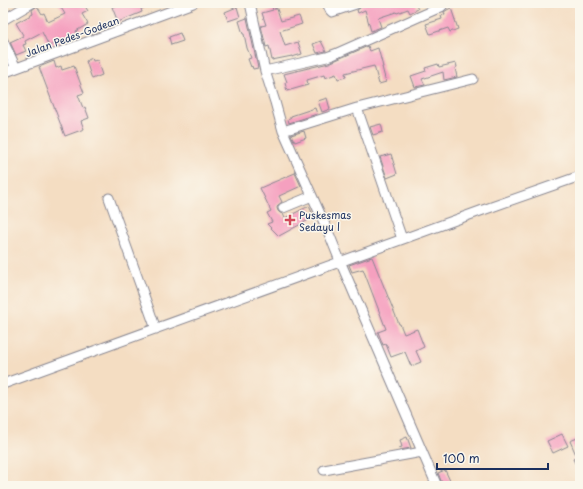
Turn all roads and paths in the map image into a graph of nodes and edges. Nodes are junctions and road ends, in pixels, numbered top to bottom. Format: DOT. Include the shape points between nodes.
graph roads {
  1 [pos="32,3"];
  2 [pos="193,3"];
  3 [pos="250,3"];
  4 [pos="327,3"];
  5 [pos="443,3"];
  6 [pos="356,4"];
  7 [pos="182,5"];
  8 [pos="3,20"];
  9 [pos="3,41"];
  10 [pos="16,68"];
  11 [pos="266,71"];
  12 [pos="3,73"];
  13 [pos="473,79"];
  14 [pos="357,108"];
  15 [pos="283,131"];
  16 [pos="580,176"];
  17 [pos="312,196"];
  18 [pos="109,198"];
  19 [pos="283,208"];
  20 [pos="402,239"];
  21 [pos="340,261"];
  22 [pos="156,328"];
  23 [pos="3,384"];
  24 [pos="422,452"];
  25 [pos="324,470"];
  26 [pos="438,486"];
  1 -- 8 [label="street"];
  2 -- 7 [label="street, Jalan Pedes-Godean"];
  3 -- 11 [label="street"];
  4 -- 6 [label="street" via="332,12"];
  5 -- 11 [label="street" via="441,7 335,54"];
  7 -- 10 [label="street, Jalan Pedes-Godean"];
  9 -- 10 [label="street"];
  10 -- 12 [label="street, Jalan Pedes-Godean"];
  11 -- 15 [label="street"];
  13 -- 14 [label="street"];
  14 -- 15 [label="street"];
  14 -- 20 [label="street"];
  15 -- 17 [label="street"];
  16 -- 20 [label="street"];
  17 -- 19 [label="street"];
  17 -- 21 [label="street"];
  18 -- 22 [label="street"];
  20 -- 21 [label="street"];
  21 -- 22 [label="street"];
  21 -- 24 [label="street"];
  22 -- 23 [label="street"];
  24 -- 25 [label="street"];
  24 -- 26 [label="street"];
}
